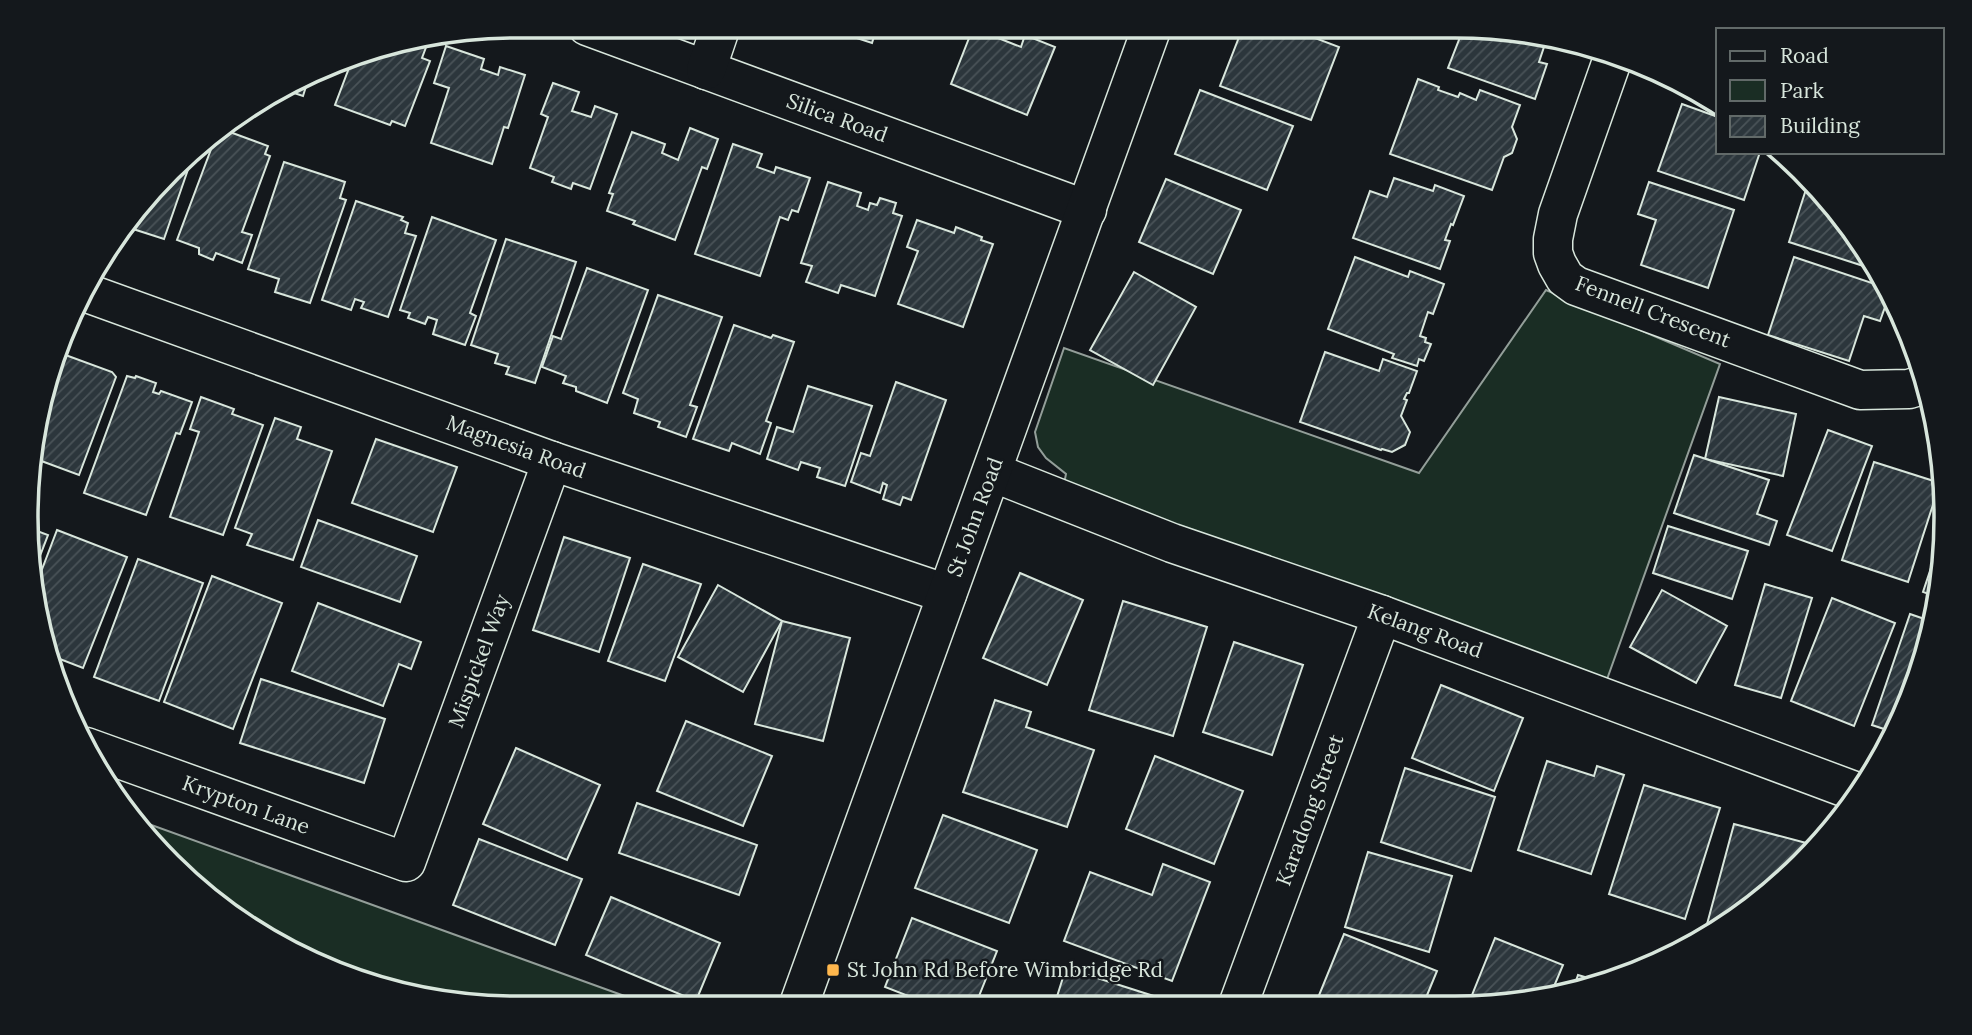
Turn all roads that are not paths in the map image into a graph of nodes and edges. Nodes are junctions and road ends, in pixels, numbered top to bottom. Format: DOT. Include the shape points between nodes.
graph roads {
  1 [pos="619,38"];
  2 [pos="717,38"];
  3 [pos="1148,38"];
  4 [pos="1611,65"];
  5 [pos="706,70"];
  6 [pos="1087,210"];
  7 [pos="94,295"];
  8 [pos="1915,387"];
  9 [pos="552,461"];
  10 [pos="992,472"];
  11 [pos="947,594"];
  12 [pos="1382,615"];
  13 [pos="100,752"];
  14 [pos="1849,789"];
  15 [pos="406,862"];
  16 [pos="802,996"];
  17 [pos="1241,996"];
  1 -- 5 [label="street, Silica Road"];
  2 -- 5 [label="street"];
  3 -- 6 [label="street, St John Road"];
  4 -- 8 [label="street, Fennell Crescent" via="1558,214 1553,253 1565,278 1576,286 1860,390"];
  5 -- 6 [label="street, Silica Road"];
  6 -- 10 [label="street, St John Road"];
  7 -- 9 [label="street, Magnesia Road"];
  9 -- 11 [label="street, Magnesia Road"];
  9 -- 15 [label="street, Mispickel Way"];
  10 -- 11 [label="street, St John Road"];
  10 -- 12 [label="street, Kelang Road" via="1172,542"];
  11 -- 16 [label="street, St John Road"];
  12 -- 14 [label="street, Kelang Road"];
  12 -- 17 [label="street, Karadong Street"];
  13 -- 15 [label="street, Krypton Lane"];
}
